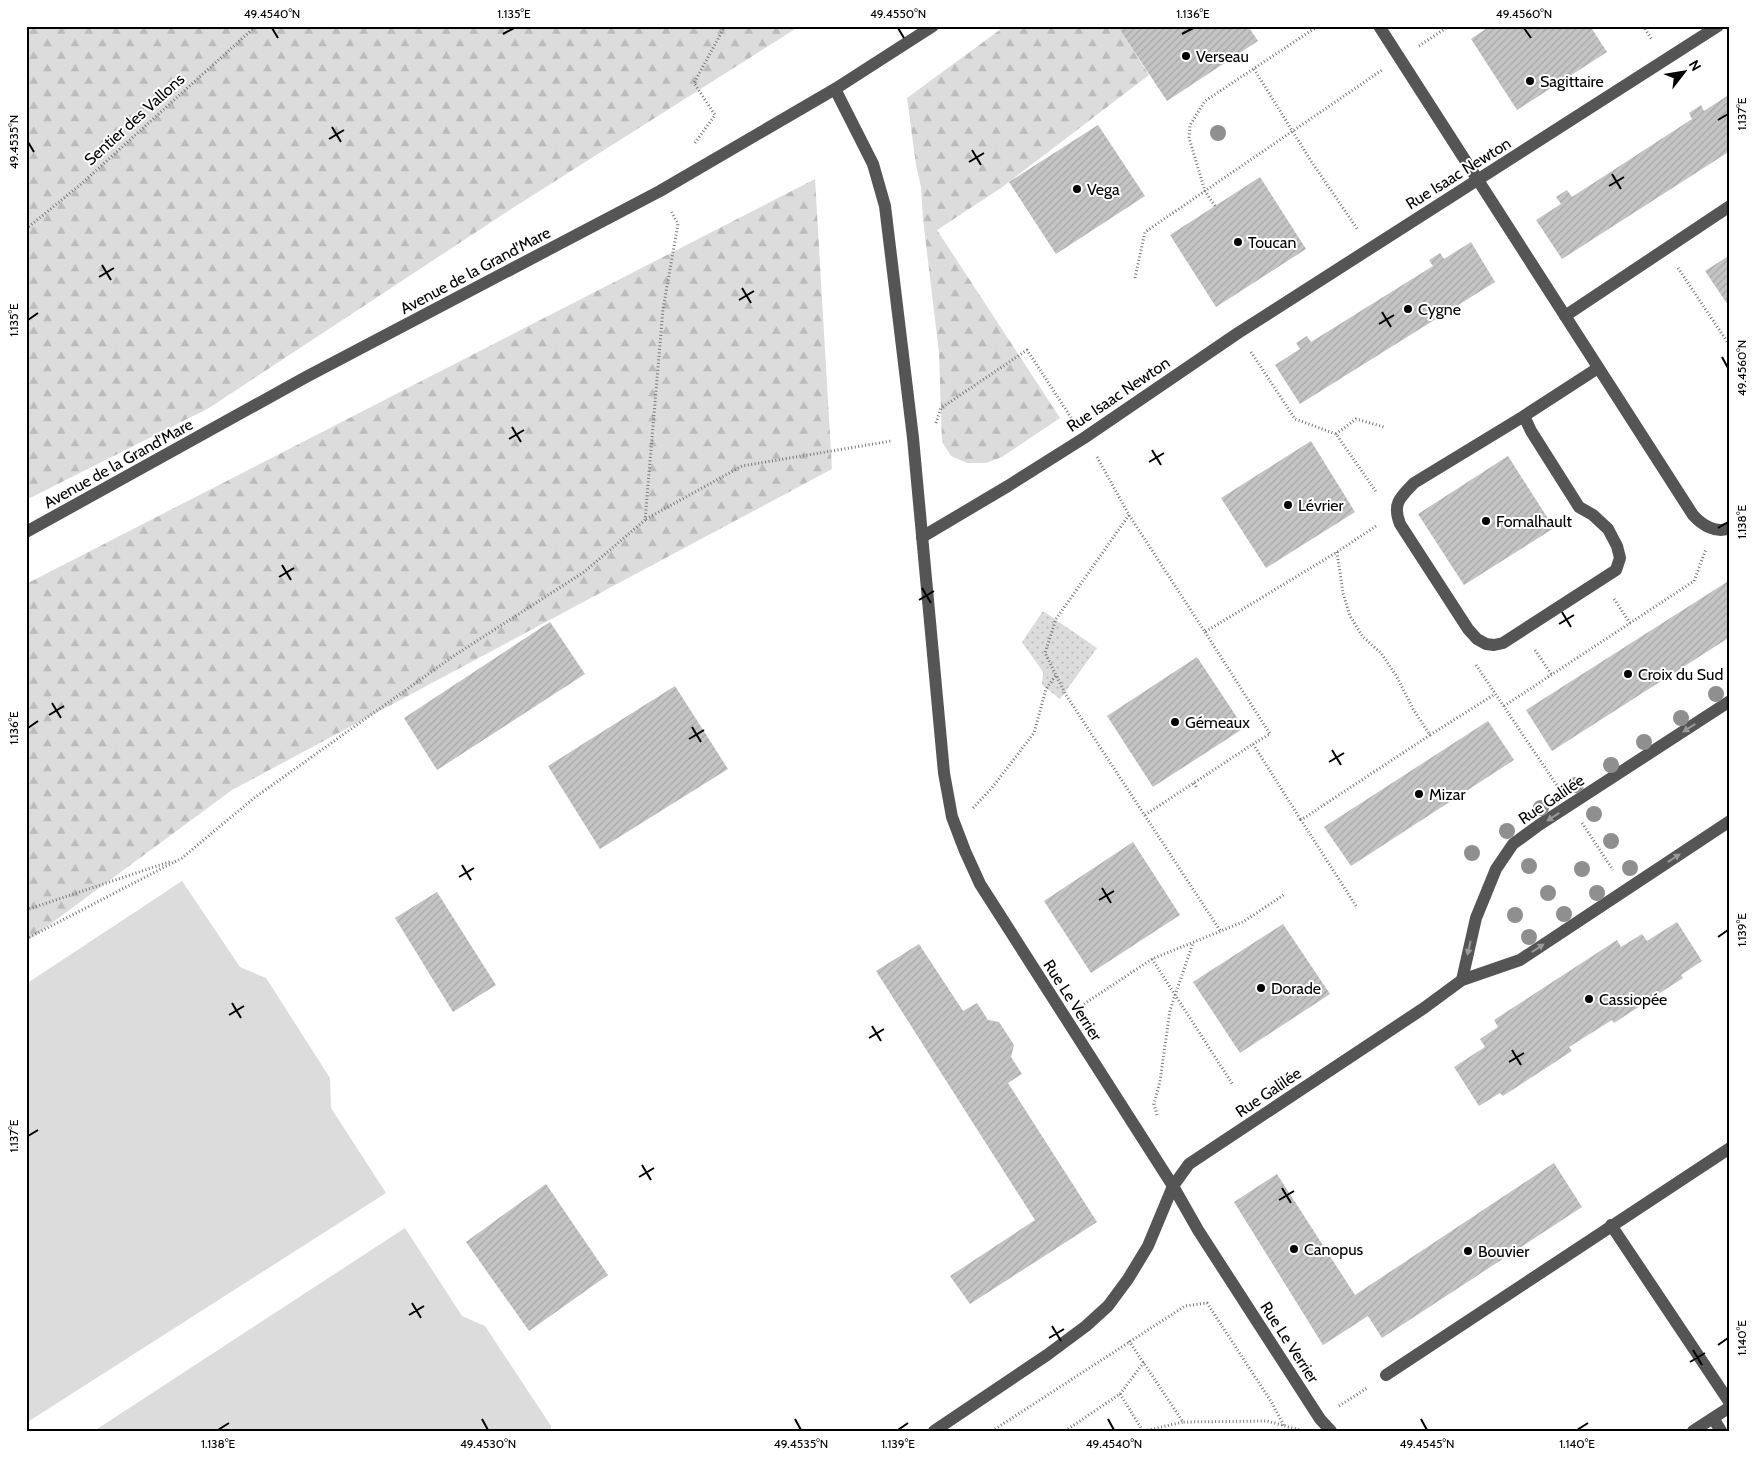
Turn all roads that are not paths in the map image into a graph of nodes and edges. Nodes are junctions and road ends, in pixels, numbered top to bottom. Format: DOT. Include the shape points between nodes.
graph roads {
  1 [pos="933,26"];
  2 [pos="1379,26"];
  3 [pos="1718,26"];
  4 [pos="835,89"];
  5 [pos="1477,181"];
  6 [pos="1730,206"];
  7 [pos="1565,316"];
  8 [pos="1598,368"];
  9 [pos="1524,416"];
  10 [pos="1730,528"];
  11 [pos="26,532"];
  12 [pos="922,537"];
  13 [pos="1730,701"];
  14 [pos="1730,821"];
  15 [pos="1462,980"];
  16 [pos="1730,1148"];
  17 [pos="1173,1186"];
  18 [pos="1611,1225"];
  19 [pos="1386,1375"];
  20 [pos="1730,1403"];
  21 [pos="1730,1408"];
  22 [pos="1713,1418"];
  23 [pos="934,1431"];
  24 [pos="1331,1431"];
  25 [pos="1693,1431"];
  26 [pos="1721,1431"];
  1 -- 4 [label="street, Avenue de la Grand'Mare"];
  2 -- 5 [label="street"];
  3 -- 5 [label="street, Rue Isaac Newton"];
  4 -- 11 [label="street, Avenue de la Grand'Mare" via="660,191 306,377"];
  4 -- 12 [label="street" via="873,164 885,206"];
  5 -- 7 [label="street"];
  5 -- 12 [label="street, Rue Isaac Newton" via="1192,363 1084,438"];
  6 -- 7 [label="street"];
  7 -- 8 [label="street"];
  8 -- 9 [label="street"];
  8 -- 10 [label="street" via="1693,515 1702,525 1713,529"];
  9 -- 9 [label="street" via="1414,483 1397,505 1400,524 1468,629 1476,639 1486,644 1503,643 1523,631 1616,570 1620,558 1608,529 1579,507"];
  12 -- 17 [label="street, Rue Le Verrier" via="944,773 952,817 965,852 980,884"];
  13 -- 15 [label="street, Rue Galilée, one-way" via="1513,844 1496,869 1476,918"];
  15 -- 14 [label="street, Rue Galilée, one-way" via="1520,960"];
  15 -- 17 [label="street, Rue Galilée" via="1189,1164"];
  16 -- 18 [label="street"];
  17 -- 23 [label="street, Rue Galilée" via="1148,1246 1108,1306 1047,1355"];
  17 -- 24 [label="street, Rue Le Verrier" via="1198,1230 1320,1419"];
  18 -- 19 [label="street"];
  18 -- 20 [label="street"];
  21 -- 22 [label="street"];
  22 -- 25 [label="street"];
  22 -- 26 [label="street"];
}
